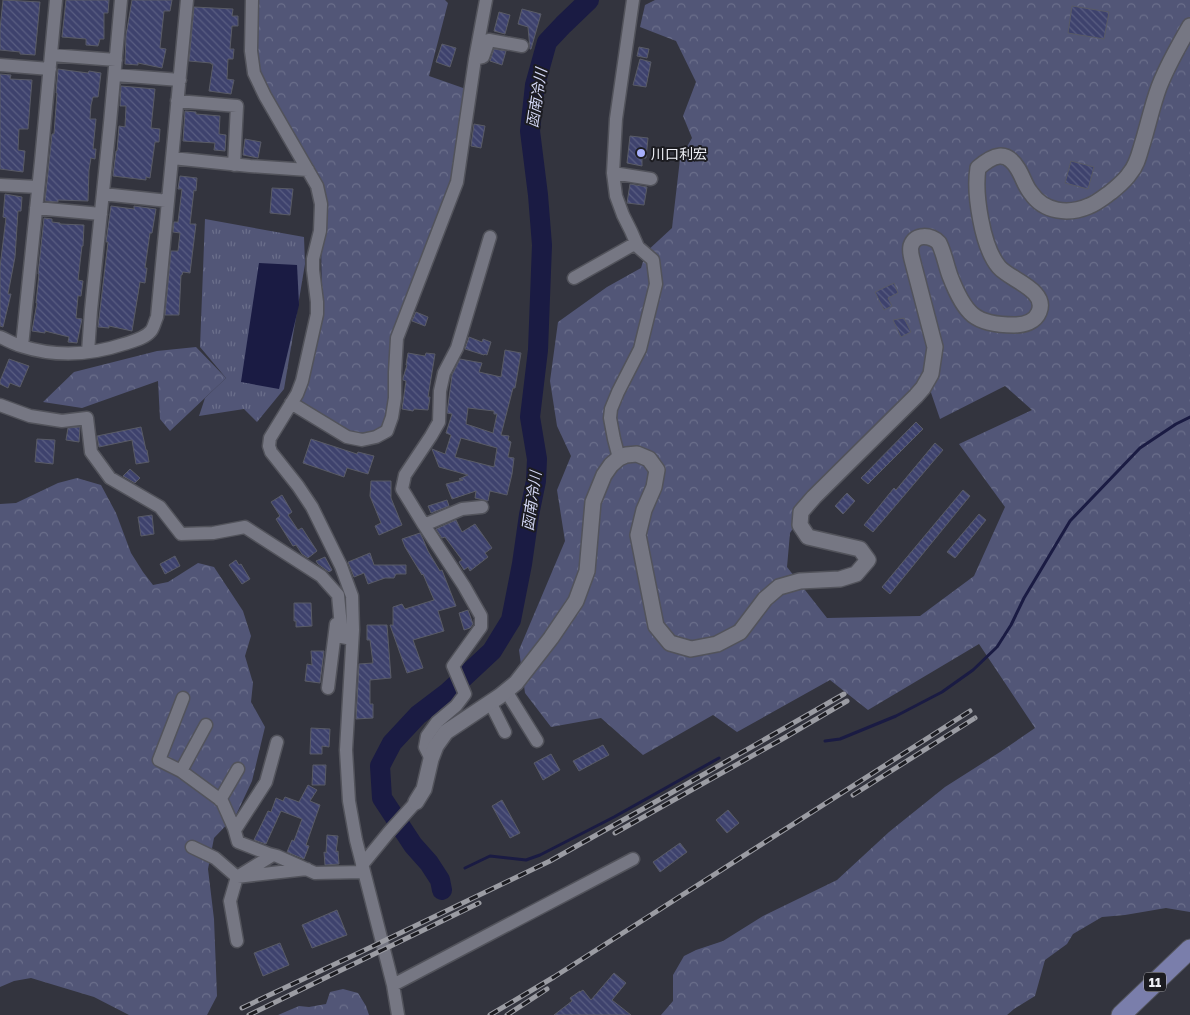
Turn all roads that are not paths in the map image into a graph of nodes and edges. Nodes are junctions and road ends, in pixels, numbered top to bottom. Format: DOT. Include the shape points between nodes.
graph roads {
  1 [pos="56,0"];
  2 [pos="122,0"];
  3 [pos="187,0"];
  4 [pos="252,0"];
  5 [pos="486,0"];
  6 [pos="631,1"];
  7 [pos="1190,26"];
  8 [pos="522,46"];
  9 [pos="51,55"];
  10 [pos="475,59"];
  11 [pos="116,60"];
  12 [pos="0,65"];
  13 [pos="50,68"];
  14 [pos="115,75"];
  15 [pos="180,80"];
  16 [pos="177,101"];
  17 [pos="172,158"];
  18 [pos="234,165"];
  19 [pos="308,170"];
  20 [pos="613,173"];
  21 [pos="651,179"];
  22 [pos="0,185"];
  23 [pos="38,187"];
  24 [pos="103,194"];
  25 [pos="168,201"];
  26 [pos="36,208"];
  27 [pos="101,214"];
  28 [pos="490,237"];
  29 [pos="636,243"];
  30 [pos="574,278"];
  31 [pos="0,337"];
  32 [pos="22,346"];
  33 [pos="88,352"];
  34 [pos="291,403"];
  35 [pos="0,404"];
  36 [pos="619,458"];
  37 [pos="482,507"];
  38 [pos="424,525"];
  39 [pos="339,604"];
  40 [pos="352,639"];
  41 [pos="328,688"];
  42 [pos="506,691"];
  43 [pos="183,698"];
  44 [pos="490,702"];
  45 [pos="206,725"];
  46 [pos="505,732"];
  47 [pos="537,741"];
  48 [pos="277,742"];
  49 [pos="431,759"];
  50 [pos="238,769"];
  51 [pos="181,771"];
  52 [pos="220,800"];
  53 [pos="416,802"];
  54 [pos="235,830"];
  55 [pos="192,847"];
  56 [pos="273,855"];
  57 [pos="633,859"];
  58 [pos="362,868"];
  59 [pos="307,869"];
  60 [pos="238,878"];
  61 [pos="237,941"];
  62 [pos="1190,948"];
  63 [pos="393,985"];
  64 [pos="398,1015"];
  65 [pos="1120,1015"];
  1 -- 9 [label="street"];
  2 -- 11 [label="street"];
  3 -- 15 [label="street"];
  4 -- 19 [label="street" via="250,51 254,73"];
  5 -- 10 [label="street"];
  6 -- 20 [label="street" via="616,119"];
  7 -- 36 [label="street" via="1159,87 1138,160 1119,186 1104,198 1072,211 1056,211 1039,202 1009,159 994,156 978,168 977,197 991,255 1009,276 1038,296 1041,305 1034,319 1022,325 1009,325 973,315 958,293 939,243 925,236 912,244 912,259 935,347 931,374 916,396 801,512 800,525 808,537 860,549 868,560 856,574 779,587 765,599 740,632 717,644 691,649 670,643 656,626 638,535 657,470 649,459 638,454"];
  8 -- 10 [label="street" via="489,40 483,57"];
  9 -- 11 [label="street"];
  9 -- 13 [label="street"];
  10 -- 34 [label="street" via="456,182 397,338 395,398 387,431 362,440 347,438"];
  11 -- 14 [label="street"];
  12 -- 13 [label="street"];
  13 -- 23 [label="street"];
  14 -- 15 [label="street"];
  14 -- 24 [label="street"];
  15 -- 16 [label="street"];
  16 -- 17 [label="street"];
  16 -- 18 [label="street" via="237,106"];
  17 -- 18 [label="street"];
  17 -- 25 [label="street"];
  18 -- 19 [label="street"];
  19 -- 34 [label="street" via="317,186 321,204 320,231 313,264 317,302 302,381"];
  20 -- 21 [label="street"];
  20 -- 29 [label="street" via="616,196"];
  22 -- 23 [label="street"];
  23 -- 26 [label="street"];
  24 -- 25 [label="street"];
  24 -- 27 [label="street"];
  25 -- 33 [label="street" via="157,317 152,330 119,346"];
  26 -- 27 [label="street"];
  26 -- 32 [label="street"];
  27 -- 33 [label="street"];
  28 -- 38 [label="street" via="457,348 444,372 439,422 405,475 402,489"];
  29 -- 30 [label="street"];
  29 -- 36 [label="street" via="653,260 656,284 640,348 611,409"];
  31 -- 32 [label="street"];
  32 -- 33 [label="street" via="52,352"];
  34 -- 40 [label="street" via="270,438 269,446 312,507 341,566 352,596"];
  35 -- 39 [label="street" via="30,416 62,421 87,418 91,452 110,478 160,507 181,534 245,527 320,576 338,595"];
  36 -- 42 [label="street" via="604,475 593,502 586,571 576,601 527,669"];
  37 -- 38 [label="street" via="462,508"];
  38 -- 49 [label="street" via="481,616 481,627 453,666 465,694 427,736 425,747"];
  39 -- 40 [label="street" via="342,636"];
  39 -- 41 [label="street"];
  40 -- 58 [label="street" via="346,750 349,802"];
  42 -- 44 [label="street"];
  42 -- 47 [label="street"];
  43 -- 51 [label="street" via="159,760"];
  44 -- 46 [label="street"];
  44 -- 49 [label="street" via="446,732"];
  45 -- 51 [label="street"];
  48 -- 54 [label="street" via="266,782"];
  49 -- 53 [label="street" via="424,789"];
  50 -- 52 [label="street"];
  51 -- 52 [label="street"];
  52 -- 54 [label="street"];
  53 -- 58 [label="street"];
  54 -- 56 [label="street" via="238,842"];
  55 -- 60 [label="street" via="214,858"];
  56 -- 59 [label="street"];
  56 -- 60 [label="street"];
  57 -- 63 [label="street"];
  58 -- 59 [label="street" via="315,873"];
  58 -- 63 [label="street"];
  59 -- 60 [label="street"];
  60 -- 61 [label="street" via="230,901"];
  62 -- 65 [label="main road, 11"];
  63 -- 64 [label="street"];
}
